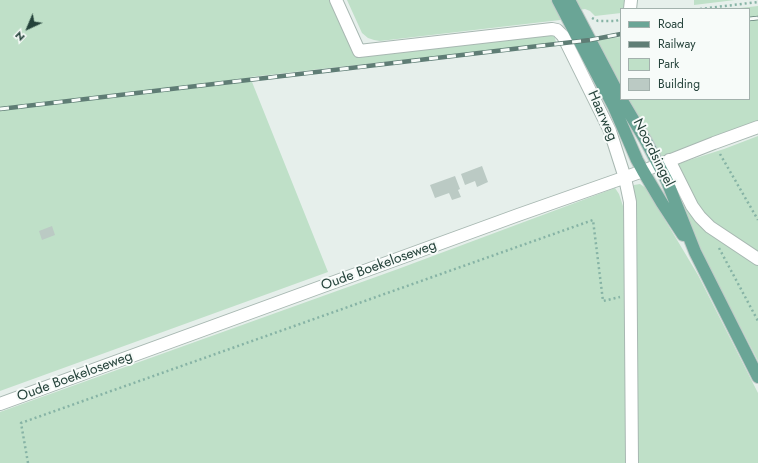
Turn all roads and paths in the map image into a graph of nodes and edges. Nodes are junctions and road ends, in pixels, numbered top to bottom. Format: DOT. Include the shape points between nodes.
graph roads {
  1 [pos="336,0"];
  2 [pos="558,0"];
  3 [pos="569,0"];
  4 [pos="758,2"];
  5 [pos="708,8"];
  6 [pos="620,97"];
  7 [pos="622,100"];
  8 [pos="758,127"];
  9 [pos="714,143"];
  10 [pos="664,162"];
  11 [pos="643,171"];
  12 [pos="624,178"];
  13 [pos="758,220"];
  14 [pos="716,242"];
  15 [pos="695,252"];
  16 [pos="758,259"];
  17 [pos="630,295"];
  18 [pos="758,321"];
  19 [pos="758,377"];
  20 [pos="0,404"];
  21 [pos="28,463"];
  22 [pos="632,463"];
  1 -- 12 [label="street, Haarweg" via="359,51 557,30 567,42 610,131"];
  2 -- 11 [label="main road, Noordsingel" via="614,107"];
  3 -- 6 [label="main road, Noordsingel"];
  4 -- 5 [label="path"];
  7 -- 10 [label="main road, Noordsingel" via="646,141"];
  8 -- 9 [label="street, Oude Boekeloseweg"];
  9 -- 10 [label="street, Oude Boekeloseweg"];
  9 -- 13 [label="path"];
  10 -- 11 [label="street, Oude Boekeloseweg"];
  10 -- 15 [label="main road, Noordsingel" via="667,181"];
  10 -- 16 [label="street" via="700,217 710,227"];
  11 -- 12 [label="street, Oude Boekeloseweg"];
  11 -- 15 [label="main road, Noordsingel"];
  12 -- 17 [label="street, Haarweg" via="630,202"];
  12 -- 20 [label="street, Oude Boekeloseweg"];
  14 -- 18 [label="path"];
  15 -- 19 [label="main road, Noordsingel"];
  17 -- 21 [label="path" via="603,300 593,220 21,423"];
  17 -- 22 [label="street, Haarweg"];
}
